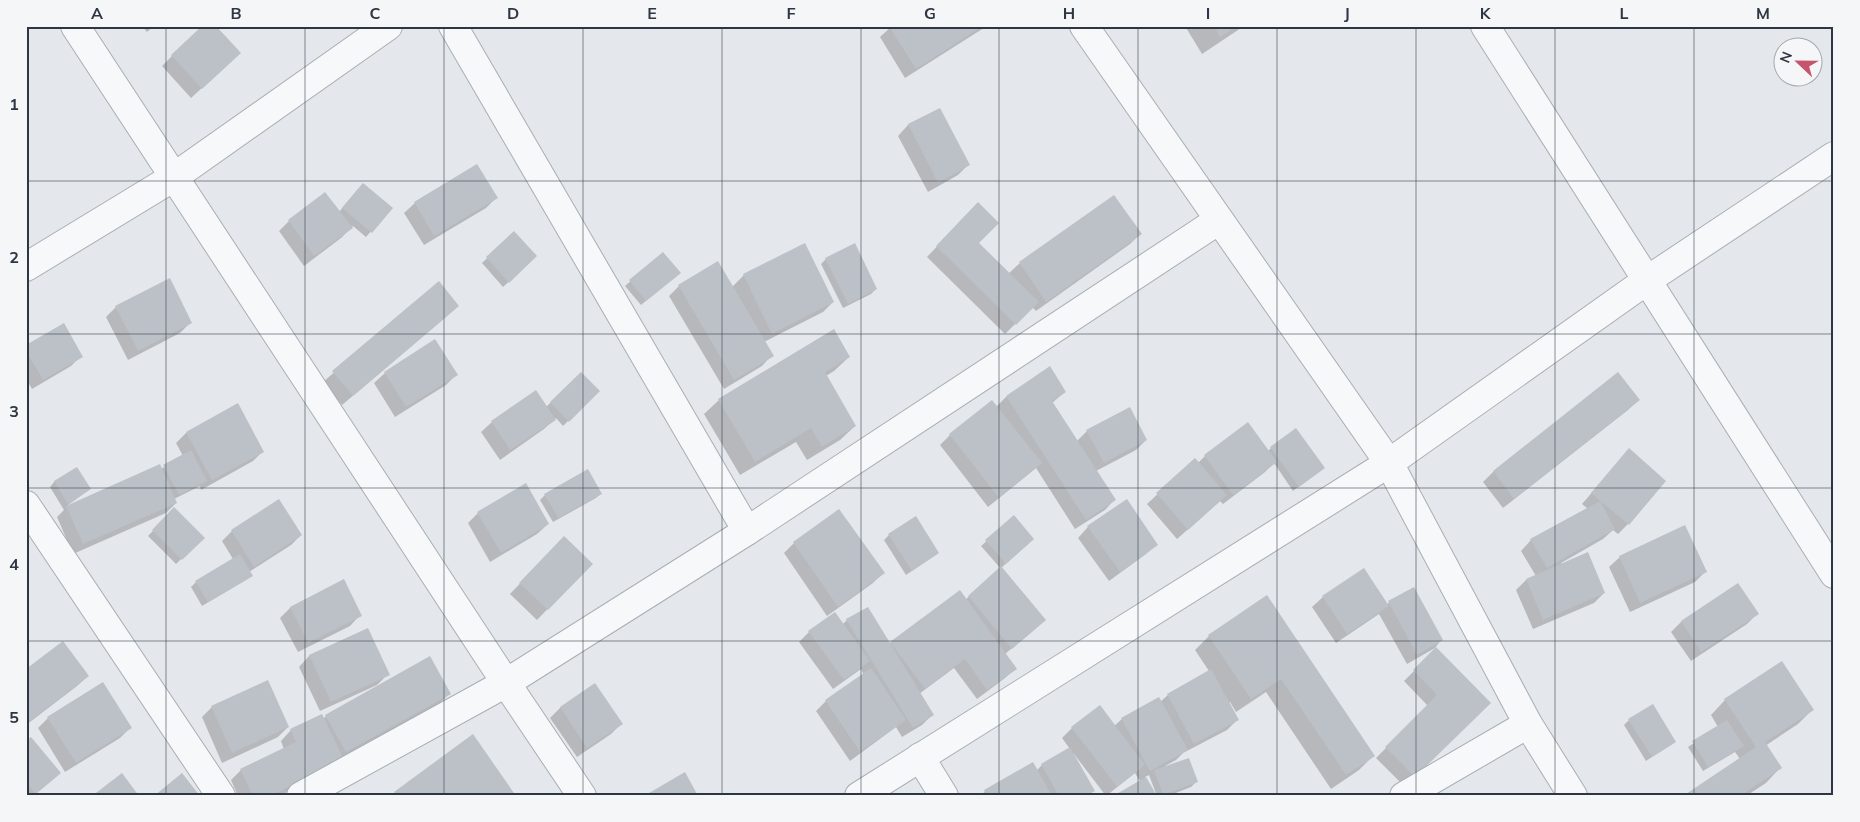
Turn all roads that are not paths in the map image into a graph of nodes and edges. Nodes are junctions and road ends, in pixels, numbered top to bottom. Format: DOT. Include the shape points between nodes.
graph roads {
  1 [pos="75,26"];
  2 [pos="388,26"];
  3 [pos="453,26"];
  4 [pos="1084,26"];
  5 [pos="1485,26"];
  6 [pos="1834,156"];
  7 [pos="174,177"];
  8 [pos="1220,220"];
  9 [pos="26,267"];
  10 [pos="1646,281"];
  11 [pos="1389,463"];
  12 [pos="26,505"];
  13 [pos="747,531"];
  14 [pos="1834,574"];
  15 [pos="506,683"];
  16 [pos="1528,724"];
  17 [pos="920,757"];
  18 [pos="221,796"];
  19 [pos="301,796"];
  20 [pos="582,796"];
  21 [pos="859,796"];
  22 [pos="944,796"];
  23 [pos="1404,796"];
  24 [pos="1573,796"];
  1 -- 7 [label="street"];
  2 -- 7 [label="street"];
  3 -- 13 [label="street"];
  4 -- 8 [label="street"];
  5 -- 10 [label="street"];
  6 -- 10 [label="street"];
  7 -- 9 [label="street"];
  7 -- 15 [label="street"];
  8 -- 11 [label="street"];
  8 -- 13 [label="street"];
  10 -- 11 [label="street"];
  10 -- 14 [label="street"];
  11 -- 16 [label="street"];
  11 -- 17 [label="street"];
  12 -- 18 [label="street"];
  13 -- 15 [label="street"];
  15 -- 19 [label="street"];
  15 -- 20 [label="street"];
  16 -- 23 [label="street"];
  16 -- 24 [label="street"];
  17 -- 21 [label="street"];
  17 -- 22 [label="street"];
}
